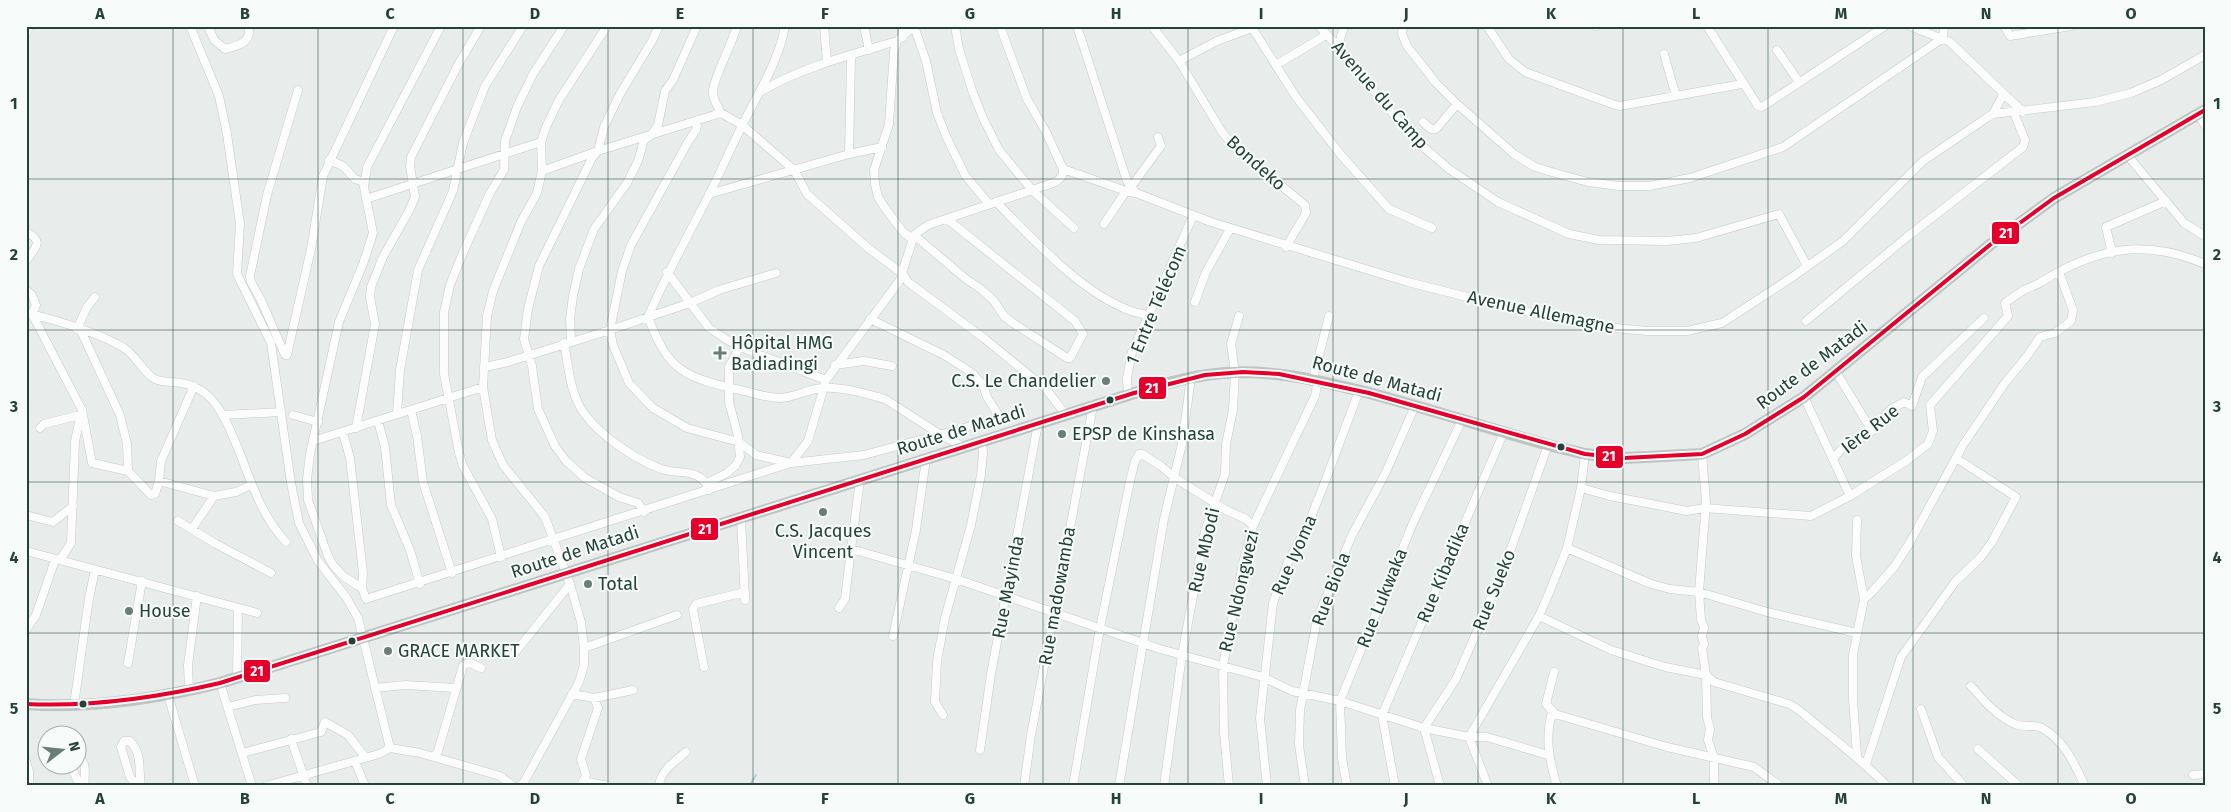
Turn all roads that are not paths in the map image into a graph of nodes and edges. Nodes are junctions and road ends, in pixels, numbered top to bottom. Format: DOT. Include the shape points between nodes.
graph roads {
  1 [pos="29,26"];
  2 [pos="190,26"];
  3 [pos="208,26"];
  4 [pos="248,26"];
  5 [pos="394,26"];
  6 [pos="441,26"];
  7 [pos="481,26"];
  8 [pos="523,26"];
  9 [pos="564,26"];
  10 [pos="607,26"];
  11 [pos="659,26"];
  12 [pos="697,26"];
  13 [pos="737,26"];
  14 [pos="785,26"];
  15 [pos="824,26"];
  16 [pos="864,26"];
  17 [pos="903,26"];
  18 [pos="914,26"];
  19 [pos="956,26"];
  20 [pos="1000,26"];
  21 [pos="1077,26"];
  22 [pos="1152,26"];
  23 [pos="1319,26"];
  24 [pos="1344,26"];
  25 [pos="1487,26"];
  26 [pos="1707,26"];
  27 [pos="1885,26"];
  28 [pos="1910,26"];
  29 [pos="1944,26"];
  30 [pos="2004,26"];
  31 [pos="2072,26"];
  32 [pos="1252,27"];
  33 [pos="1402,27"];
  34 [pos="26,34"];
  35 [pos="1326,35"];
  36 [pos="1943,38"];
  37 [pos="900,39"];
  38 [pos="1338,47"];
  39 [pos="869,50"];
  40 [pos="1778,50"];
  41 [pos="1664,54"];
  42 [pos="2205,54"];
  43 [pos="851,56"];
  44 [pos="1179,61"];
  45 [pos="826,62"];
  46 [pos="1276,65"];
  47 [pos="1799,82"];
  48 [pos="1742,84"];
  49 [pos="298,90"];
  50 [pos="760,92"];
  51 [pos="2003,94"];
  52 [pos="1676,96"];
  53 [pos="1457,104"];
  54 [pos="2024,112"];
  55 [pos="2201,112"];
  56 [pos="722,113"];
  57 [pos="2014,113"];
  58 [pos="1993,114"];
  59 [pos="698,120"];
  60 [pos="1423,122"];
  61 [pos="742,125"];
  62 [pos="2205,125"];
  63 [pos="651,135"];
  64 [pos="1158,137"];
  65 [pos="541,142"];
  66 [pos="882,147"];
  67 [pos="598,150"];
  68 [pos="505,154"];
  69 [pos="849,154"];
  70 [pos="2128,156"];
  71 [pos="329,160"];
  72 [pos="459,169"];
  73 [pos="1063,169"];
  74 [pos="794,170"];
  75 [pos="542,171"];
  76 [pos="364,182"];
  77 [pos="414,183"];
  78 [pos="1131,190"];
  79 [pos="1033,191"];
  80 [pos="709,194"];
  81 [pos="366,199"];
  82 [pos="2166,200"];
  83 [pos="992,203"];
  84 [pos="1193,216"];
  85 [pos="947,219"];
  86 [pos="1104,224"];
  87 [pos="1074,228"];
  88 [pos="1432,228"];
  89 [pos="1230,229"];
  90 [pos="26,232"];
  91 [pos="2205,236"];
  92 [pos="913,237"];
  93 [pos="1286,247"];
  94 [pos="2112,253"];
  95 [pos="26,261"];
  96 [pos="2205,264"];
  97 [pos="1807,266"];
  98 [pos="667,272"];
  99 [pos="2059,272"];
  100 [pos="776,273"];
  101 [pos="903,274"];
  102 [pos="26,290"];
  103 [pos="95,297"];
  104 [pos="1195,302"];
  105 [pos="690,303"];
  106 [pos="29,314"];
  107 [pos="1150,316"];
  108 [pos="1239,316"];
  109 [pos="1329,316"];
  110 [pos="648,317"];
  111 [pos="1984,318"];
  112 [pos="870,319"];
  113 [pos="1806,321"];
  114 [pos="79,330"];
  115 [pos="610,330"];
  116 [pos="568,342"];
  117 [pos="740,346"];
  118 [pos="528,355"];
  119 [pos="835,365"];
  120 [pos="892,366"];
  121 [pos="485,367"];
  122 [pos="1235,372"];
  123 [pos="1836,372"];
  124 [pos="1191,377"];
  125 [pos="1316,379"];
  126 [pos="826,380"];
  127 [pos="194,386"];
  128 [pos="483,387"];
  129 [pos="730,388"];
  130 [pos="822,388"];
  131 [pos="1359,391"];
  132 [pos="1128,396"];
  133 [pos="1804,397"];
  134 [pos="448,398"];
  135 [pos="1093,406"];
  136 [pos="1415,406"];
  137 [pos="411,410"];
  138 [pos="81,412"];
  139 [pos="282,412"];
  140 [pos="397,414"];
  141 [pos="1066,414"];
  142 [pos="223,415"];
  143 [pos="293,415"];
  144 [pos="1462,420"];
  145 [pos="378,421"];
  146 [pos="318,422"];
  147 [pos="1038,424"];
  148 [pos="40,428"];
  149 [pos="356,428"];
  150 [pos="1872,431"];
  151 [pos="343,432"];
  152 [pos="1504,432"];
  153 [pos="941,435"];
  154 [pos="313,441"];
  155 [pos="982,441"];
  156 [pos="739,442"];
  157 [pos="1548,445"];
  158 [pos="964,447"];
  159 [pos="1585,454"];
  160 [pos="1702,454"];
  161 [pos="1956,458"];
  162 [pos="926,459"];
  163 [pos="1833,459"];
  164 [pos="791,463"];
  165 [pos="128,471"];
  166 [pos="1175,478"];
  167 [pos="860,480"];
  168 [pos="159,481"];
  169 [pos="251,486"];
  170 [pos="708,486"];
  171 [pos="1581,488"];
  172 [pos="214,496"];
  173 [pos="1850,496"];
  174 [pos="1215,501"];
  175 [pos="72,506"];
  176 [pos="1704,508"];
  177 [pos="644,512"];
  178 [pos="26,515"];
  179 [pos="741,518"];
  180 [pos="178,520"];
  181 [pos="1857,520"];
  182 [pos="1253,526"];
  183 [pos="192,529"];
  184 [pos="555,540"];
  185 [pos="286,542"];
  186 [pos="1567,548"];
  187 [pos="851,550"];
  188 [pos="26,551"];
  189 [pos="501,557"];
  190 [pos="57,560"];
  191 [pos="908,564"];
  192 [pos="95,570"];
  193 [pos="271,573"];
  194 [pos="452,573"];
  195 [pos="568,579"];
  196 [pos="956,579"];
  197 [pos="142,581"];
  198 [pos="420,584"];
  199 [pos="362,588"];
  200 [pos="1699,592"];
  201 [pos="1006,595"];
  202 [pos="197,596"];
  203 [pos="1864,599"];
  204 [pos="238,608"];
  205 [pos="839,608"];
  206 [pos="1055,612"];
  207 [pos="257,613"];
  208 [pos="677,615"];
  209 [pos="1539,616"];
  210 [pos="1100,628"];
  211 [pos="26,630"];
  212 [pos="1857,634"];
  213 [pos="893,636"];
  214 [pos="362,638"];
  215 [pos="1143,643"];
  216 [pos="584,648"];
  217 [pos="513,655"];
  218 [pos="1182,655"];
  219 [pos="128,663"];
  220 [pos="1222,665"];
  221 [pos="704,667"];
  222 [pos="481,668"];
  223 [pos="1554,672"];
  224 [pos="1706,675"];
  225 [pos="237,677"];
  226 [pos="1263,677"];
  227 [pos="220,682"];
  228 [pos="1971,686"];
  229 [pos="375,688"];
  230 [pos="456,688"];
  231 [pos="190,690"];
  232 [pos="633,690"];
  233 [pos="1304,693"];
  234 [pos="572,694"];
  235 [pos="168,695"];
  236 [pos="284,698"];
  237 [pos="594,698"];
  238 [pos="1340,702"];
  239 [pos="26,704"];
  240 [pos="74,705"];
  241 [pos="228,707"];
  242 [pos="1921,709"];
  243 [pos="1555,714"];
  244 [pos="943,715"];
  245 [pos="1382,715"];
  246 [pos="1424,728"];
  247 [pos="1469,737"];
  248 [pos="291,739"];
  249 [pos="390,748"];
  250 [pos="1978,749"];
  251 [pos="980,750"];
  252 [pos="686,752"];
  253 [pos="242,753"];
  254 [pos="1548,755"];
  255 [pos="1857,756"];
  256 [pos="434,757"];
  257 [pos="364,758"];
  258 [pos="1714,758"];
  259 [pos="26,761"];
  260 [pos="355,761"];
  261 [pos="1866,764"];
  262 [pos="358,770"];
  263 [pos="76,774"];
  264 [pos="2205,774"];
  265 [pos="303,775"];
  266 [pos="2193,775"];
  267 [pos="582,783"];
  268 [pos="139,784"];
  269 [pos="28,785"];
  270 [pos="82,785"];
  271 [pos="195,786"];
  272 [pos="252,786"];
  273 [pos="266,786"];
  274 [pos="307,786"];
  275 [pos="360,786"];
  276 [pos="364,786"];
  277 [pos="513,786"];
  278 [pos="519,786"];
  279 [pos="609,786"];
  280 [pos="659,786"];
  281 [pos="1024,786"];
  282 [pos="1073,786"];
  283 [pos="1119,786"];
  284 [pos="1164,786"];
  285 [pos="1229,786"];
  286 [pos="1267,786"];
  287 [pos="1304,786"];
  288 [pos="1347,786"];
  289 [pos="1395,786"];
  290 [pos="1440,786"];
  291 [pos="1488,786"];
  292 [pos="1557,786"];
  293 [pos="1714,786"];
  294 [pos="1780,786"];
  295 [pos="1887,786"];
  296 [pos="1964,786"];
  297 [pos="2019,786"];
  298 [pos="2085,786"];
  1 -- 34 [label="street"];
  2 -- 139 [label="street" via="219,96 240,224 237,274 271,343"];
  3 -- 4 [label="street" via="214,40 225,49 248,40"];
  5 -- 71 [label="street"];
  6 -- 76 [label="street" via="367,167"];
  7 -- 77 [label="street" via="411,157"];
  8 -- 72 [label="street" via="485,86 463,143"];
  9 -- 68 [label="street" via="517,107 505,141"];
  10 -- 65 [label="street" via="559,100"];
  11 -- 67 [label="street" via="620,94 604,127"];
  12 -- 63 [label="street" via="665,91 661,117"];
  13 -- 56 [label="street" via="713,87 713,97"];
  14 -- 50 [label="street" via="784,38"];
  15 -- 45 [label="street"];
  16 -- 39 [label="street"];
  17 -- 37 [label="street"];
  18 -- 37 [label="street"];
  18 -- 83 [label="street" via="946,136 965,175"];
  19 -- 79 [label="street" via="958,49 983,118 999,150"];
  20 -- 73 [label="street" via="1027,99"];
  21 -- 78 [label="street"];
  22 -- 44 [label="street, Bondeko"];
  23 -- 35 [label="street, Avenue du Camp"];
  24 -- 38 [label="street"];
  25 -- 52 [label="street" via="1513,63 1555,85 1620,106"];
  26 -- 48 [label="street"];
  27 -- 47 [label="street"];
  28 -- 36 [label="street"];
  29 -- 36 [label="street"];
  30 -- 31 [label="street" via="2010,36"];
  32 -- 44 [label="street"];
  32 -- 46 [label="street"];
  33 -- 53 [label="street" via="1407,46"];
  35 -- 38 [label="street, Avenue du Camp"];
  35 -- 46 [label="street"];
  36 -- 51 [label="street" via="1966,55"];
  36 -- 53 [label="street" via="1790,144 1690,178 1649,186 1588,182 1535,167 1514,154"];
  37 -- 39 [label="street"];
  37 -- 66 [label="street" via="891,64 889,124"];
  38 -- 97 [label="street, Avenue du Camp" via="1413,138 1448,169 1498,202 1570,234 1599,240 1637,242 1696,238 1779,214"];
  39 -- 43 [label="street"];
  40 -- 47 [label="street"];
  41 -- 52 [label="street"];
  42 -- 54 [label="street, Avenue Allemagne" via="2131,93 2096,102"];
  43 -- 45 [label="street"];
  43 -- 69 [label="street"];
  44 -- 93 [label="street, Bondeko" via="1218,126 1236,149 1306,205 1306,213"];
  45 -- 50 [label="street" via="783,78"];
  46 -- 88 [label="street" via="1296,97 1341,155 1389,209"];
  47 -- 48 [label="street" via="1762,107"];
  48 -- 52 [label="street"];
  49 -- 71 [label="street" via="268,195 250,276 285,355 293,332 323,176"];
  50 -- 61 [label="street"];
  51 -- 54 [label="street"];
  51 -- 58 [label="street"];
  53 -- 60 [label="street" via="1436,129"];
  54 -- 57 [label="street, Avenue Allemagne"];
  55 -- 62 [label="street"];
  55 -- 70 [label="highway, Route de Matadi"];
  56 -- 59 [label="street"];
  56 -- 61 [label="street"];
  57 -- 58 [label="street, Avenue Allemagne"];
  57 -- 113 [label="street" via="2025,140 2023,147 1950,202"];
  58 -- 97 [label="street, Avenue Allemagne" via="1923,161 1843,241"];
  59 -- 63 [label="street"];
  59 -- 115 [label="street" via="696,130 631,245 622,271"];
  61 -- 74 [label="street"];
  61 -- 80 [label="street"];
  63 -- 67 [label="street"];
  63 -- 116 [label="street" via="644,140 638,161 626,183 594,229 579,269"];
  64 -- 78 [label="street" via="1161,146"];
  65 -- 68 [label="street"];
  65 -- 75 [label="street"];
  66 -- 69 [label="street"];
  66 -- 92 [label="street" via="874,170 878,197 903,232"];
  67 -- 75 [label="street"];
  67 -- 118 [label="street" via="539,266 524,339"];
  68 -- 72 [label="street"];
  68 -- 134 [label="street" via="504,170 478,219 450,285 443,337"];
  69 -- 74 [label="street"];
  70 -- 82 [label="street"];
  70 -- 123 [label="highway, Route de Matadi" via="2054,198 2021,221"];
  71 -- 76 [label="street" via="343,166 354,179"];
  72 -- 77 [label="street"];
  72 -- 140 [label="street" via="453,191 418,270 400,370"];
  73 -- 78 [label="street, Avenue Allemagne"];
  73 -- 79 [label="street" via="1064,173 1057,182"];
  74 -- 80 [label="street"];
  74 -- 101 [label="street" via="807,194"];
  75 -- 121 [label="street" via="537,193 521,222 493,291 487,316"];
  76 -- 81 [label="street"];
  77 -- 81 [label="street"];
  77 -- 149 [label="street" via="410,209 383,257 371,287 375,324"];
  78 -- 84 [label="street, Avenue Allemagne"];
  78 -- 86 [label="street"];
  79 -- 83 [label="street"];
  79 -- 87 [label="street"];
  80 -- 98 [label="street"];
  81 -- 146 [label="street" via="373,233 339,322"];
  82 -- 91 [label="street" via="2184,223"];
  82 -- 94 [label="street" via="2106,227"];
  83 -- 85 [label="street"];
  83 -- 107 [label="street" via="1055,262 1081,281 1131,311"];
  84 -- 89 [label="street, Avenue Allemagne"];
  84 -- 107 [label="street, 1 Entre Télécom"];
  85 -- 92 [label="street" via="928,225"];
  85 -- 92 [label="street" via="1075,321 1083,334 1070,358 1009,320 981,288 966,280"];
  89 -- 93 [label="street, Avenue Allemagne"];
  89 -- 104 [label="street" via="1206,272"];
  90 -- 95 [label="street" via="37,240"];
  92 -- 101 [label="street"];
  93 -- 97 [label="street, Avenue Allemagne" via="1515,309 1595,326 1647,331 1687,331 1722,323"];
  94 -- 96 [label="street" via="2145,248"];
  94 -- 99 [label="street" via="2096,256"];
  98 -- 105 [label="street"];
  98 -- 110 [label="street"];
  99 -- 161 [label="street" via="2073,310 2071,322 2055,333 2040,337"];
  99 -- 173 [label="street" via="2005,303 2008,316 1930,405 1933,432 1928,444"];
  100 -- 105 [label="street" via="719,290"];
  101 -- 112 [label="street"];
  101 -- 141 [label="street" via="908,282 1046,389"];
  102 -- 106 [label="street" via="36,304"];
  103 -- 114 [label="street" via="87,307"];
  105 -- 110 [label="street"];
  105 -- 117 [label="street" via="709,328"];
  106 -- 114 [label="street"];
  106 -- 138 [label="street"];
  107 -- 132 [label="street, 1 Entre Télécom" via="1132,352 1127,378"];
  108 -- 122 [label="street, Rue Mbodi" via="1231,344"];
  109 -- 125 [label="street, Rue Ndongwezi"];
  110 -- 115 [label="street"];
  110 -- 129 [label="street" via="664,353 675,365 706,382"];
  111 -- 150 [label="street, Ière Rue" via="1922,377 1912,406 1904,402 1890,410"];
  112 -- 119 [label="street"];
  112 -- 153 [label="street" via="944,355 983,384 997,419"];
  114 -- 127 [label="street" via="123,347 153,377 163,382"];
  114 -- 165 [label="street" via="120,414 127,444"];
  115 -- 116 [label="street"];
  115 -- 156 [label="street" via="629,383 653,408 687,428"];
  116 -- 118 [label="street"];
  116 -- 170 [label="street" via="571,382 578,403 606,437 656,467 694,474"];
  117 -- 126 [label="street"];
  117 -- 129 [label="street" via="728,367"];
  118 -- 121 [label="street"];
  118 -- 177 [label="street" via="538,409 555,446 566,461 585,478 619,497 638,503"];
  119 -- 120 [label="street" via="864,361"];
  119 -- 126 [label="street"];
  121 -- 128 [label="street"];
  122 -- 124 [label="highway, Route de Matadi"];
  122 -- 125 [label="highway, Route de Matadi"];
  122 -- 174 [label="street, Rue Mbodi" via="1225,474"];
  123 -- 133 [label="highway, Route de Matadi"];
  123 -- 150 [label="street"];
  124 -- 132 [label="highway, Route de Matadi"];
  124 -- 166 [label="street"];
  125 -- 131 [label="highway, Route de Matadi"];
  125 -- 182 [label="street, Rue Ndongwezi" via="1315,396"];
  126 -- 130 [label="street"];
  127 -- 142 [label="street" via="209,395"];
  127 -- 168 [label="street" via="161,461"];
  128 -- 134 [label="street"];
  128 -- 184 [label="street" via="492,440 503,465 545,517"];
  129 -- 130 [label="street" via="778,398"];
  129 -- 156 [label="street"];
  130 -- 153 [label="street" via="885,399"];
  130 -- 164 [label="street" via="808,441"];
  131 -- 136 [label="highway, Route de Matadi"];
  131 -- 226 [label="street, Rue Iyoma" via="1307,528 1288,562 1273,602"];
  132 -- 135 [label="highway, Route de Matadi"];
  133 -- 160 [label="highway, Route de Matadi" via="1752,430"];
  133 -- 163 [label="street"];
  134 -- 137 [label="street"];
  134 -- 189 [label="street" via="462,466 492,519"];
  135 -- 141 [label="highway, Route de Matadi"];
  135 -- 206 [label="street, Rue madowamba"];
  136 -- 144 [label="highway, Route de Matadi"];
  136 -- 233 [label="street, Rue Biola" via="1385,474 1352,535 1317,619"];
  137 -- 140 [label="street"];
  137 -- 194 [label="street" via="423,482"];
  138 -- 148 [label="street"];
  138 -- 165 [label="street" via="92,463"];
  138 -- 175 [label="street" via="75,441"];
  139 -- 142 [label="street"];
  139 -- 214 [label="street" via="291,483 302,532 358,618"];
  140 -- 145 [label="street"];
  141 -- 147 [label="highway, Route de Matadi"];
  142 -- 169 [label="street"];
  143 -- 146 [label="street"];
  144 -- 152 [label="highway, Route de Matadi"];
  144 -- 238 [label="street, Rue Lukwaka" via="1413,523"];
  145 -- 149 [label="street"];
  145 -- 198 [label="street" via="385,447 391,505"];
  146 -- 154 [label="street"];
  147 -- 155 [label="highway, Route de Matadi"];
  147 -- 201 [label="street, Rue Mayinda"];
  149 -- 151 [label="street"];
  150 -- 163 [label="street, Ière Rue" via="1846,445"];
  151 -- 154 [label="street"];
  151 -- 199 [label="street" via="350,458"];
  152 -- 157 [label="highway, Route de Matadi"];
  152 -- 245 [label="street, Rue Kibadika"];
  153 -- 158 [label="street"];
  153 -- 164 [label="street" via="864,455"];
  154 -- 199 [label="street" via="307,479 312,518 333,565"];
  155 -- 158 [label="highway, Route de Matadi"];
  155 -- 196 [label="street" via="981,475"];
  156 -- 164 [label="street" via="756,455"];
  156 -- 170 [label="street" via="740,457 736,465"];
  157 -- 159 [label="highway, Route de Matadi"];
  157 -- 246 [label="street, Rue Sueko" via="1481,622 1456,679"];
  158 -- 162 [label="highway, Route de Matadi"];
  159 -- 160 [label="highway, Route de Matadi" via="1624,458"];
  159 -- 171 [label="street"];
  160 -- 176 [label="street"];
  161 -- 203 [label="street" via="1894,567"];
  161 -- 261 [label="street" via="2016,497 1992,542 1955,582 1901,657"];
  162 -- 167 [label="highway, Route de Matadi"];
  162 -- 191 [label="street"];
  163 -- 173 [label="street"];
  164 -- 170 [label="street"];
  165 -- 168 [label="street" via="150,495 155,494"];
  166 -- 174 [label="street"];
  166 -- 210 [label="street" via="1142,454 1135,461"];
  166 -- 215 [label="street" via="1164,519"];
  167 -- 179 [label="highway, Route de Matadi"];
  167 -- 187 [label="street"];
  168 -- 172 [label="street"];
  169 -- 172 [label="street"];
  169 -- 185 [label="street" via="269,522"];
  170 -- 177 [label="street"];
  171 -- 176 [label="street" via="1687,511"];
  171 -- 186 [label="street"];
  172 -- 183 [label="street"];
  173 -- 176 [label="street" via="1811,516"];
  174 -- 182 [label="street"];
  174 -- 218 [label="street, Rue Mbodi" via="1205,531"];
  175 -- 178 [label="street" via="53,522"];
  175 -- 190 [label="street" via="71,543"];
  176 -- 200 [label="street"];
  177 -- 184 [label="street"];
  179 -- 195 [label="highway, Route de Matadi"];
  179 -- 221 [label="street" via="745,596 696,604 693,609"];
  180 -- 183 [label="street"];
  181 -- 203 [label="street" via="1856,556"];
  182 -- 220 [label="street, Rue Ndongwezi" via="1242,563"];
  183 -- 193 [label="street"];
  184 -- 189 [label="street"];
  184 -- 195 [label="street"];
  186 -- 200 [label="street" via="1635,579"];
  186 -- 209 [label="street"];
  187 -- 191 [label="street"];
  187 -- 205 [label="street" via="845,599"];
  188 -- 190 [label="street"];
  189 -- 194 [label="street"];
  190 -- 192 [label="street"];
  190 -- 211 [label="street" via="36,615"];
  191 -- 196 [label="street"];
  191 -- 213 [label="street"];
  192 -- 197 [label="street"];
  192 -- 240 [label="street"];
  194 -- 198 [label="street"];
  195 -- 214 [label="highway, Route de Matadi"];
  195 -- 216 [label="street" via="581,622"];
  195 -- 217 [label="street"];
  196 -- 201 [label="street"];
  196 -- 244 [label="street" via="938,661 935,702"];
  197 -- 202 [label="street"];
  197 -- 219 [label="street"];
  198 -- 199 [label="street" via="366,599"];
  200 -- 212 [label="street"];
  200 -- 224 [label="street"];
  201 -- 206 [label="street"];
  201 -- 251 [label="street, Rue Mayinda"];
  202 -- 204 [label="street"];
  202 -- 231 [label="street" via="188,665"];
  203 -- 212 [label="street"];
  204 -- 207 [label="street"];
  204 -- 225 [label="street"];
  206 -- 210 [label="street"];
  206 -- 281 [label="street, Rue madowamba"];
  208 -- 216 [label="street"];
  209 -- 224 [label="street" via="1611,650 1665,668"];
  209 -- 247 [label="street"];
  210 -- 215 [label="street"];
  210 -- 282 [label="street"];
  212 -- 255 [label="street" via="1853,655 1853,699"];
  214 -- 225 [label="highway, Route de Matadi"];
  214 -- 229 [label="street"];
  215 -- 218 [label="street"];
  215 -- 283 [label="street"];
  216 -- 234 [label="street" via="582,674"];
  218 -- 220 [label="street"];
  218 -- 284 [label="street, Rue Mbodi"];
  220 -- 226 [label="street"];
  220 -- 285 [label="street, Rue Ndongwezi"];
  222 -- 230 [label="street" via="466,664"];
  223 -- 243 [label="street" via="1546,704"];
  224 -- 255 [label="street" via="1714,682 1779,699 1800,709"];
  224 -- 258 [label="street" via="1708,740"];
  225 -- 227 [label="highway, Route de Matadi"];
  226 -- 233 [label="street"];
  226 -- 286 [label="street, Rue Iyoma" via="1260,718"];
  227 -- 231 [label="highway, Route de Matadi"];
  227 -- 241 [label="street"];
  228 -- 298 [label="street" via="1986,704 2014,724 2038,726 2057,739 2066,748"];
  229 -- 230 [label="street" via="405,685"];
  229 -- 249 [label="street"];
  230 -- 256 [label="street"];
  231 -- 235 [label="highway, Route de Matadi"];
  232 -- 237 [label="street"];
  233 -- 238 [label="street"];
  233 -- 287 [label="street, Rue Biola" via="1299,745"];
  234 -- 237 [label="street"];
  234 -- 278 [label="street"];
  235 -- 240 [label="highway, Route de Matadi"];
  235 -- 271 [label="street"];
  236 -- 241 [label="street" via="255,700"];
  237 -- 267 [label="street" via="598,708 581,759 586,775"];
  238 -- 245 [label="street"];
  238 -- 288 [label="street, Rue Lukwaka"];
  239 -- 240 [label="highway, Route de Matadi"];
  241 -- 253 [label="street"];
  242 -- 296 [label="street" via="1938,757"];
  243 -- 254 [label="street" via="1551,716"];
  243 -- 258 [label="street"];
  245 -- 246 [label="street"];
  245 -- 289 [label="street"];
  246 -- 247 [label="street"];
  246 -- 290 [label="street"];
  247 -- 254 [label="street" via="1487,737"];
  247 -- 291 [label="street"];
  248 -- 253 [label="street"];
  248 -- 257 [label="street" via="321,732 325,722 348,735"];
  248 -- 265 [label="street"];
  249 -- 256 [label="street"];
  249 -- 257 [label="street"];
  250 -- 297 [label="street"];
  252 -- 280 [label="street" via="665,771"];
  253 -- 272 [label="street"];
  254 -- 292 [label="street"];
  255 -- 261 [label="street"];
  256 -- 277 [label="street" via="500,776"];
  257 -- 260 [label="street"];
  258 -- 293 [label="street"];
  258 -- 294 [label="street" via="1754,767"];
  259 -- 269 [label="street" via="30,772"];
  260 -- 262 [label="street"];
  260 -- 265 [label="street"];
  261 -- 295 [label="street"];
  262 -- 275 [label="street"];
  262 -- 276 [label="street"];
  263 -- 270 [label="street"];
  264 -- 266 [label="street"];
  265 -- 273 [label="street"];
  265 -- 274 [label="street"];
  267 -- 279 [label="street"];
  268 -- 268 [label="street" via="141,767 135,746 130,740 124,741 121,747 130,776"];
}
